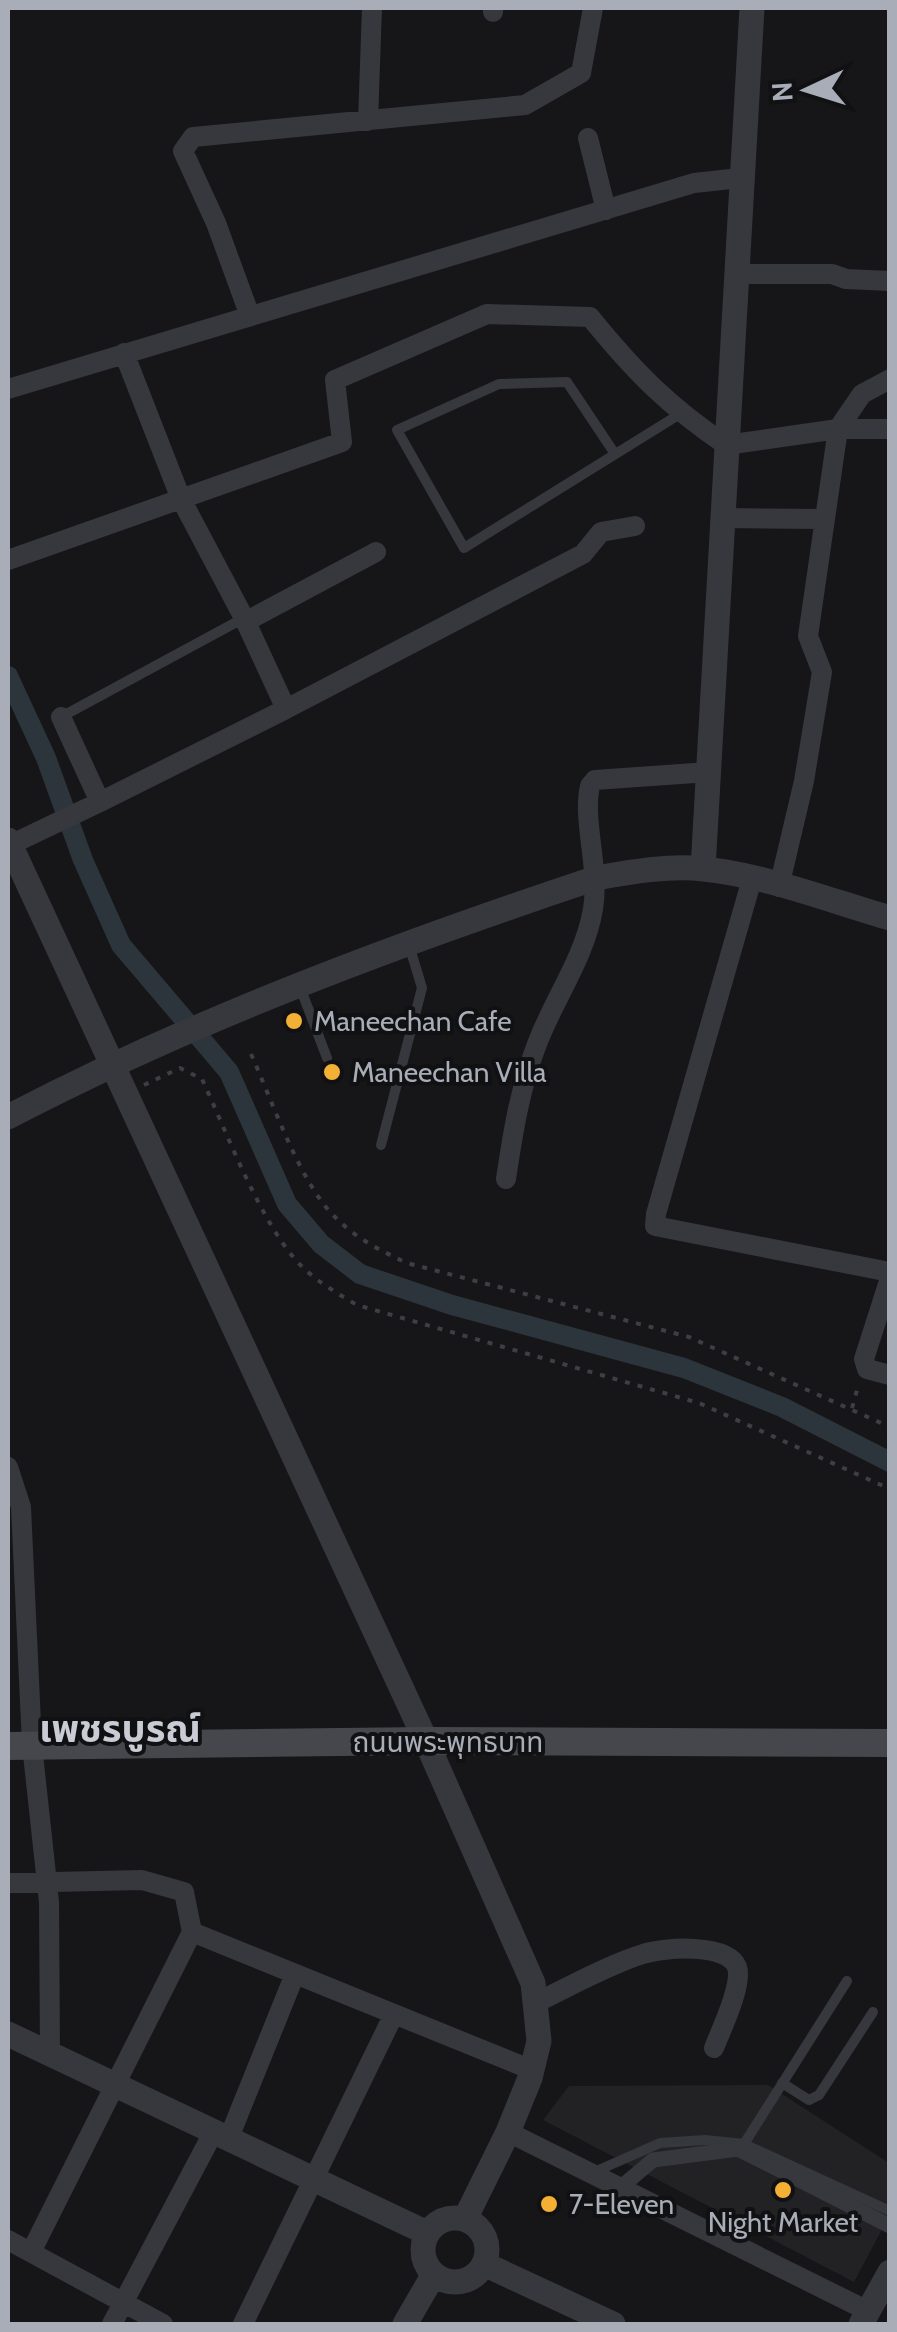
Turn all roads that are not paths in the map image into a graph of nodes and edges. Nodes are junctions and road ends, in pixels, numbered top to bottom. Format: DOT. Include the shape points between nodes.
graph roads {
  1 [pos="372,8"];
  2 [pos="594,8"];
  3 [pos="752,8"];
  4 [pos="368,121"];
  5 [pos="588,138"];
  6 [pos="740,178"];
  7 [pos="606,210"];
  8 [pos="735,274"];
  9 [pos="890,282"];
  10 [pos="250,316"];
  11 [pos="124,353"];
  12 [pos="890,379"];
  13 [pos="8,389"];
  14 [pos="680,414"];
  15 [pos="838,429"];
  16 [pos="890,429"];
  17 [pos="726,445"];
  18 [pos="615,454"];
  19 [pos="180,499"];
  20 [pos="722,518"];
  21 [pos="824,519"];
  22 [pos="635,526"];
  23 [pos="376,552"];
  24 [pos="8,560"];
  25 [pos="245,620"];
  26 [pos="286,709"];
  27 [pos="61,717"];
  28 [pos="708,772"];
  29 [pos="95,804"];
  30 [pos="14,841"];
  31 [pos="704,868"];
  32 [pos="596,878"];
  33 [pos="752,879"];
  34 [pos="778,886"];
  35 [pos="890,918"];
  36 [pos="409,945"];
  37 [pos="300,986"];
  38 [pos="327,1058"];
  39 [pos="112,1063"];
  40 [pos="8,1117"];
  41 [pos="381,1146"];
  42 [pos="506,1179"];
  43 [pos="890,1275"];
  44 [pos="890,1375"];
  45 [pos="8,1467"];
  46 [pos="12,1497"];
  47 [pos="426,1741"];
  48 [pos="890,1743"];
  49 [pos="20,1745"];
  50 [pos="47,1881"];
  51 [pos="8,1883"];
  52 [pos="192,1932"];
  53 [pos="295,1974"];
  54 [pos="847,1980"];
  55 [pos="536,2002"];
  56 [pos="872,2012"];
  57 [pos="394,2014"];
  58 [pos="8,2034"];
  59 [pos="714,2048"];
  60 [pos="50,2055"];
  61 [pos="532,2070"];
  62 [pos="782,2083"];
  63 [pos="114,2086"];
  64 [pos="508,2132"];
  65 [pos="220,2136"];
  66 [pos="744,2144"];
  67 [pos="591,2174"];
  68 [pos="314,2178"];
  69 [pos="620,2188"];
  70 [pos="890,2211"];
  71 [pos="465,2219"];
  72 [pos="890,2226"];
  73 [pos="427,2234"];
  74 [pos="8,2240"];
  75 [pos="31,2252"];
  76 [pos="484,2264"];
  77 [pos="890,2272"];
  78 [pos="434,2274"];
  79 [pos="124,2302"];
  80 [pos="865,2318"];
  81 [pos="601,2322"];
  82 [pos="112,2324"];
  83 [pos="163,2324"];
  84 [pos="243,2324"];
  85 [pos="405,2324"];
  1 -- 4 [label="street"];
  2 -- 4 [label="street" via="581,74 525,104"];
  3 -- 6 [label="street"];
  4 -- 10 [label="street" via="193,137 183,151"];
  5 -- 7 [label="street"];
  6 -- 7 [label="street" via="694,183"];
  6 -- 8 [label="street"];
  7 -- 10 [label="street"];
  8 -- 9 [label="street"];
  8 -- 17 [label="street"];
  10 -- 11 [label="street"];
  11 -- 13 [label="street"];
  11 -- 19 [label="street"];
  12 -- 15 [label="street" via="862,394"];
  14 -- 17 [label="street"];
  14 -- 18 [label="lane"];
  14 -- 19 [label="street" via="590,317 486,314 335,380 342,442"];
  15 -- 16 [label="street"];
  15 -- 17 [label="street"];
  15 -- 21 [label="street"];
  17 -- 20 [label="street"];
  18 -- 18 [label="lane" via="464,548 397,430 498,384 567,382"];
  19 -- 24 [label="street"];
  19 -- 25 [label="street"];
  20 -- 21 [label="street"];
  20 -- 28 [label="street"];
  21 -- 34 [label="street" via="808,636 822,672"];
  22 -- 26 [label="street" via="601,532 583,554"];
  23 -- 25 [label="street"];
  25 -- 26 [label="street"];
  25 -- 27 [label="lane"];
  26 -- 29 [label="street"];
  27 -- 29 [label="street"];
  28 -- 31 [label="street"];
  28 -- 32 [label="street" via="595,780 588,794"];
  29 -- 30 [label="street"];
  30 -- 39 [label="street"];
  31 -- 32 [label="street"];
  31 -- 33 [label="street"];
  32 -- 36 [label="street"];
  32 -- 42 [label="street" via="588,926 520,1094"];
  33 -- 34 [label="street"];
  33 -- 43 [label="street" via="655,1226"];
  34 -- 35 [label="street"];
  36 -- 37 [label="street"];
  36 -- 41 [label="lane" via="422,988"];
  37 -- 38 [label="lane"];
  37 -- 39 [label="street"];
  39 -- 40 [label="street"];
  39 -- 47 [label="street"];
  43 -- 44 [label="street" via="864,1359 867,1368"];
  45 -- 46 [label="street"];
  46 -- 49 [label="street" via="21,1507"];
  47 -- 48 [label="main road, ถนนพระพุทธบาท"];
  47 -- 49 [label="main road, ถนนพระพุทธบาท"];
  47 -- 55 [label="street" via="534,1982"];
  49 -- 50 [label="street"];
  50 -- 51 [label="street"];
  50 -- 52 [label="street" via="142,1880 184,1892"];
  50 -- 60 [label="street"];
  52 -- 53 [label="street"];
  52 -- 63 [label="street"];
  53 -- 57 [label="street"];
  53 -- 65 [label="street"];
  54 -- 62 [label="lane"];
  55 -- 59 [label="street" via="644,1953 717,1950 732,1958 738,1980"];
  55 -- 61 [label="street" via="539,2041"];
  56 -- 62 [label="lane" via="818,2095 808,2100"];
  57 -- 61 [label="street"];
  57 -- 68 [label="street"];
  58 -- 60 [label="street"];
  60 -- 63 [label="street"];
  61 -- 64 [label="street"];
  62 -- 66 [label="lane"];
  63 -- 65 [label="street"];
  63 -- 75 [label="street"];
  64 -- 67 [label="street"];
  64 -- 71 [label="street"];
  65 -- 68 [label="street"];
  65 -- 79 [label="street"];
  66 -- 67 [label="lane" via="660,2142"];
  66 -- 70 [label="lane"];
  67 -- 69 [label="street"];
  68 -- 73 [label="street"];
  68 -- 84 [label="street"];
  69 -- 72 [label="street" via="653,2160 738,2149"];
  69 -- 80 [label="street"];
  71 -- 73 [label="street" via="448,2218"];
  71 -- 76 [label="street" via="484,2235"];
  73 -- 78 [label="street" via="423,2250"];
  74 -- 75 [label="street"];
  75 -- 79 [label="street"];
  76 -- 78 [label="street" via="460,2282"];
  76 -- 81 [label="street"];
  77 -- 80 [label="street"];
  78 -- 85 [label="street"];
  79 -- 82 [label="street"];
  79 -- 83 [label="street"];
}
